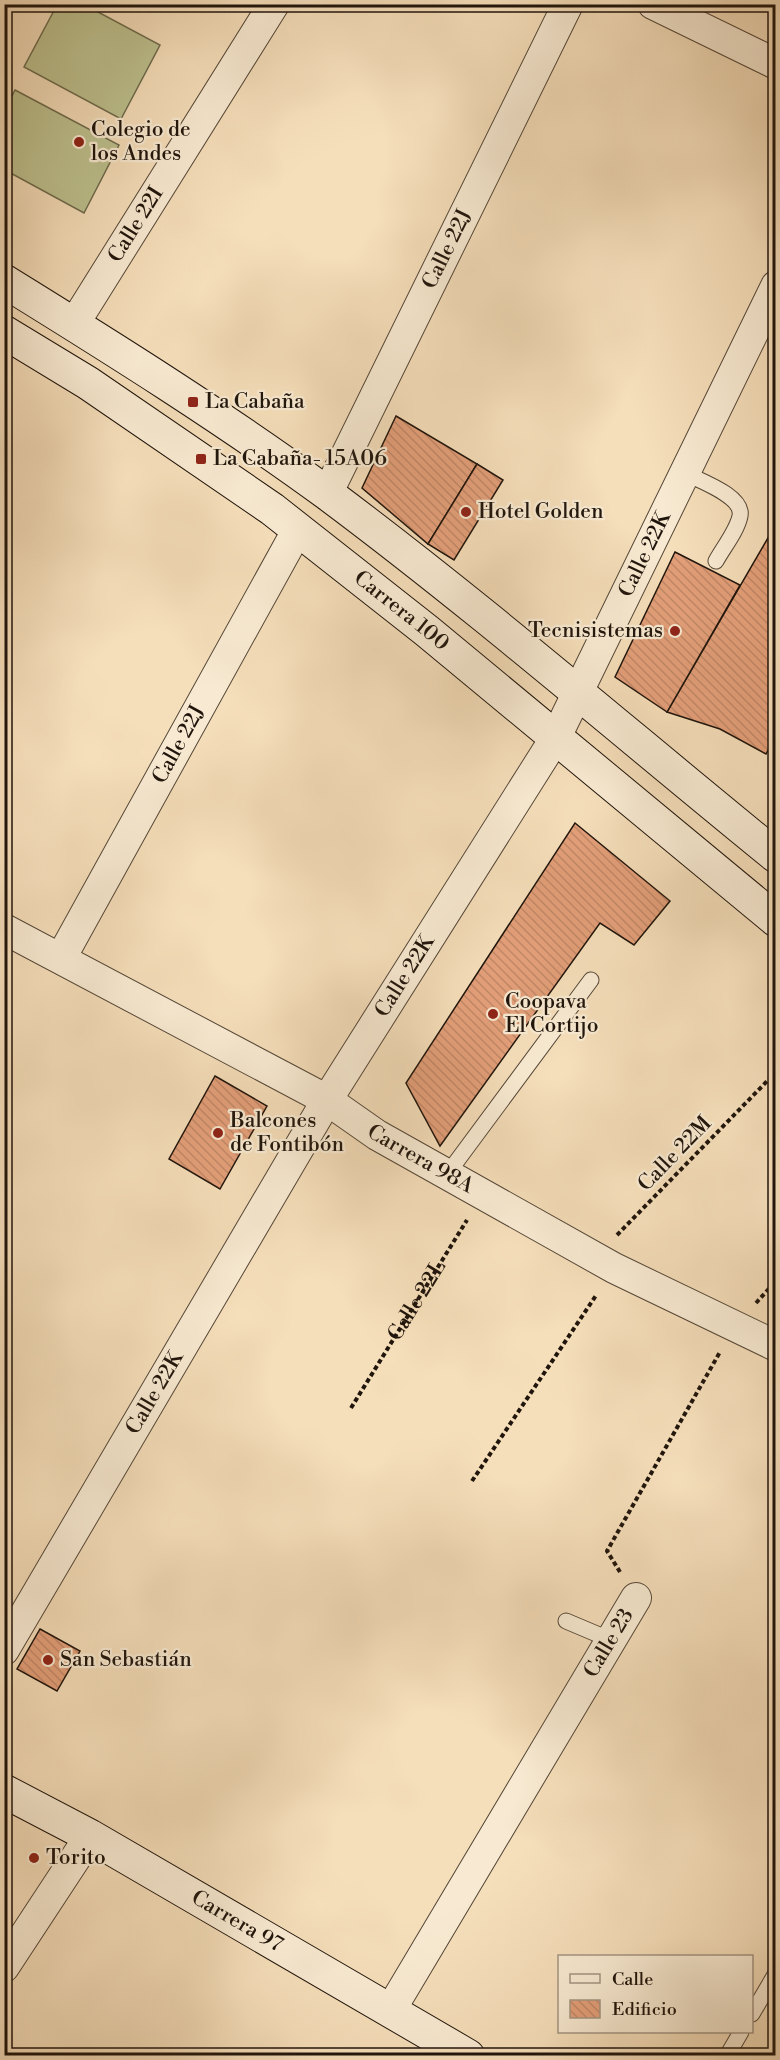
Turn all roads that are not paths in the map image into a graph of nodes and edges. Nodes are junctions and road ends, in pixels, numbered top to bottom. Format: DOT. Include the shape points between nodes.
graph roads {
  1 [pos="274,4"];
  2 [pos="568,4"];
  3 [pos="653,4"];
  4 [pos="776,64"];
  5 [pos="4,281"];
  6 [pos="776,286"];
  7 [pos="74,324"];
  8 [pos="4,332"];
  9 [pos="685,473"];
  10 [pos="327,494"];
  11 [pos="298,529"];
  12 [pos="716,561"];
  13 [pos="578,695"];
  14 [pos="556,737"];
  15 [pos="776,856"];
  16 [pos="776,920"];
  17 [pos="4,929"];
  18 [pos="61,958"];
  19 [pos="591,980"];
  20 [pos="327,1100"];
  21 [pos="448,1173"];
  22 [pos="776,1346"];
  23 [pos="636,1598"];
  24 [pos="566,1621"];
  25 [pos="611,1640"];
  26 [pos="4,1650"];
  27 [pos="4,1791"];
  28 [pos="90,1836"];
  29 [pos="4,1967"];
  30 [pos="776,1973"];
  31 [pos="390,2011"];
  32 [pos="753,2012"];
  33 [pos="740,2033"];
  34 [pos="468,2055"];
  35 [pos="727,2055"];
  1 -- 7 [label="street, Calle 22I"];
  2 -- 10 [label="street, Calle 22J"];
  3 -- 4 [label="street"];
  5 -- 7 [label="main road"];
  6 -- 9 [label="street, Calle 22K"];
  7 -- 10 [label="main road"];
  8 -- 11 [label="main road, Carrera 100" via="107,396"];
  9 -- 12 [label="lane" via="738,503 740,517"];
  9 -- 13 [label="street, Calle 22K"];
  10 -- 13 [label="main road"];
  11 -- 14 [label="main road, Carrera 100"];
  11 -- 18 [label="street, Calle 22J"];
  13 -- 14 [label="street, Calle 22K"];
  13 -- 15 [label="main road"];
  14 -- 16 [label="main road, Carrera 100"];
  14 -- 20 [label="street, Calle 22K"];
  17 -- 18 [label="street, Carrera 98A"];
  18 -- 20 [label="street, Carrera 98A"];
  19 -- 21 [label="lane"];
  20 -- 21 [label="street, Carrera 98A" via="377,1135"];
  20 -- 26 [label="street, Calle 22K"];
  21 -- 22 [label="street, Carrera 98A" via="605,1262"];
  23 -- 25 [label="street, Calle 23"];
  24 -- 25 [label="lane"];
  25 -- 31 [label="street, Calle 23"];
  27 -- 28 [label="main road, Carrera 97"];
  28 -- 29 [label="street"];
  28 -- 31 [label="main road, Carrera 97"];
  30 -- 32 [label="lane"];
  31 -- 34 [label="main road, Carrera 97"];
  33 -- 35 [label="lane"];
}
